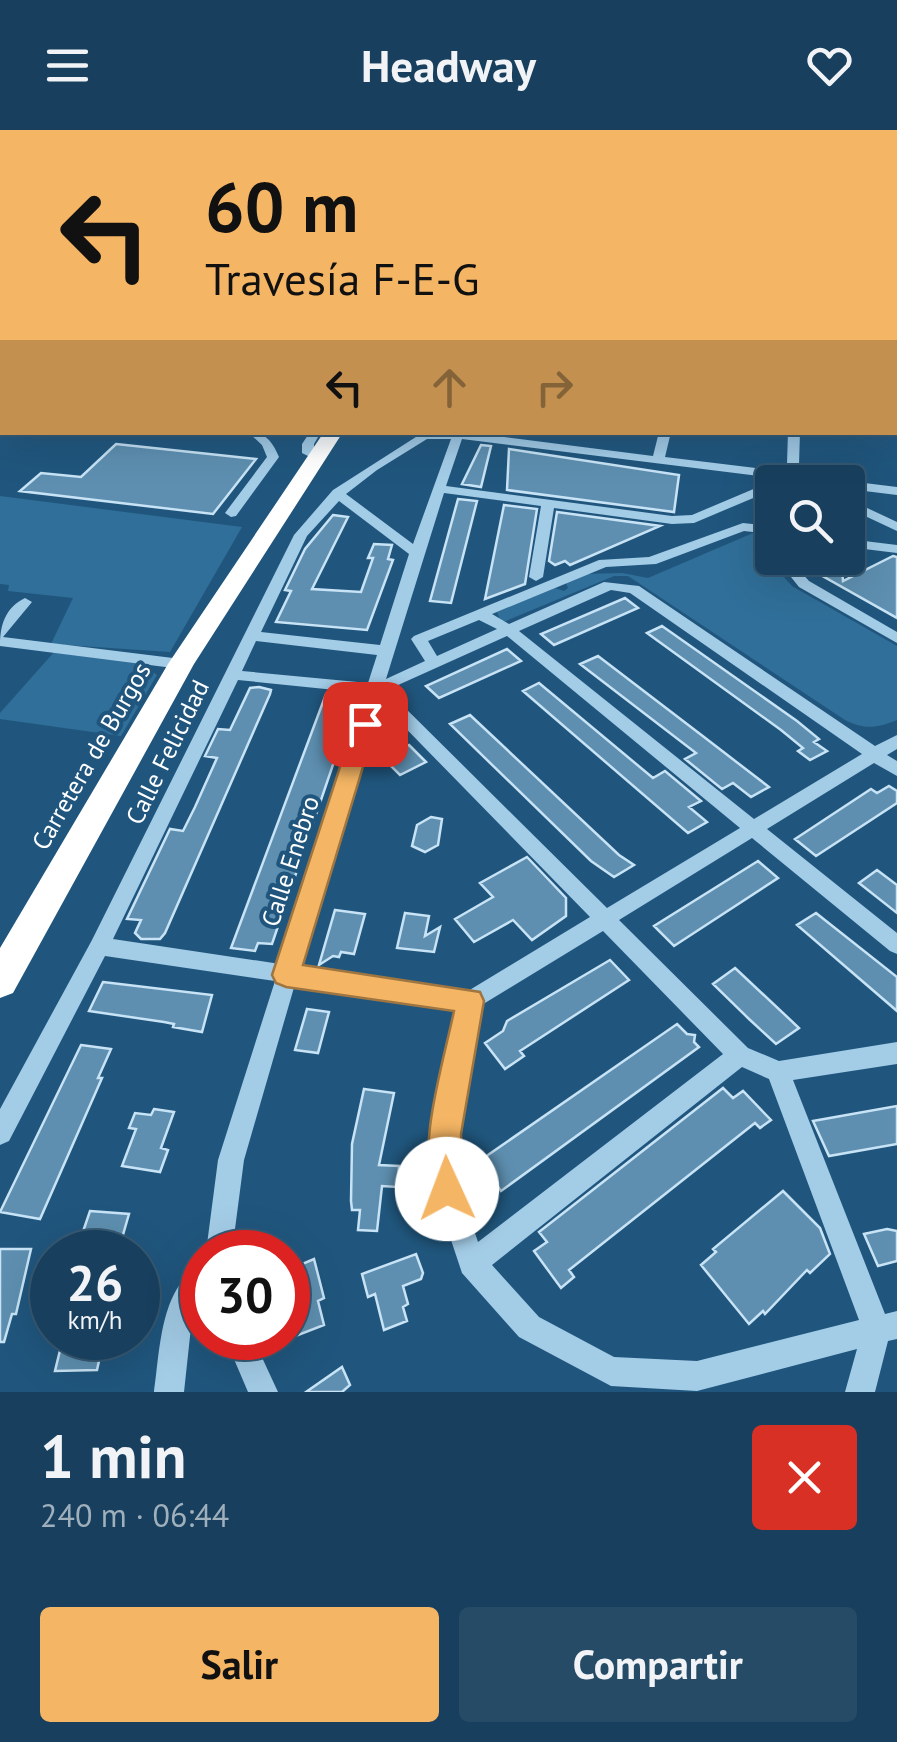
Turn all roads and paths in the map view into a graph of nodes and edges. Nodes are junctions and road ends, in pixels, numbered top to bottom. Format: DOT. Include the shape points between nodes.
graph roads {
  1 [pos="257,435"];
  2 [pos="422,435"];
  3 [pos="450,435"];
  4 [pos="468,435"];
  5 [pos="664,435"];
  6 [pos="794,435"];
  7 [pos="324,438"];
  8 [pos="540,439"];
  9 [pos="658,460"];
  10 [pos="793,465"];
  11 [pos="755,472"];
  12 [pos="865,487"];
  13 [pos="441,490"];
  14 [pos="897,491"];
  15 [pos="337,494"];
  16 [pos="755,494"];
  17 [pos="548,503"];
  18 [pos="865,512"];
  19 [pos="231,513"];
  20 [pos="676,520"];
  21 [pos="755,528"];
  22 [pos="897,528"];
  23 [pos="698,544"];
  24 [pos="865,545"];
  25 [pos="897,548"];
  26 [pos="416,553"];
  27 [pos="796,575"];
  28 [pos="536,577"];
  29 [pos="25,602"];
  30 [pos="480,614"];
  31 [pos="212,616"];
  32 [pos="509,630"];
  33 [pos="0,632"];
  34 [pos="252,636"];
  35 [pos="897,638"];
  36 [pos="0,641"];
  37 [pos="388,650"];
  38 [pos="434,663"];
  39 [pos="182,664"];
  40 [pos="233,675"];
  41 [pos="376,689"];
  42 [pos="897,741"];
  43 [pos="875,755"];
  44 [pos="897,770"];
  45 [pos="755,828"];
  46 [pos="606,918"];
  47 [pos="897,944"];
  48 [pos="99,946"];
  49 [pos="286,975"];
  50 [pos="0,982"];
  51 [pos="470,1001"];
  52 [pos="897,1052"];
  53 [pos="740,1055"];
  54 [pos="778,1072"];
  55 [pos="0,1133"];
  56 [pos="223,1230"];
  57 [pos="472,1262"];
  58 [pos="180,1312"];
  59 [pos="887,1328"];
  60 [pos="249,1360"];
  61 [pos="170,1392"];
  62 [pos="263,1392"];
  63 [pos="860,1392"];
  1 -- 19 [label="street" via="273,456"];
  2 -- 15 [label="street, Calle Felicidad"];
  3 -- 13 [label="street, Calle Enebro"];
  4 -- 8 [label="street"];
  5 -- 9 [label="street"];
  6 -- 10 [label="street"];
  7 -- 31 [label="highway, Carretera de Burgos"];
  7 -- 31 [label="highway, Carretera de Burgos" via="285,486"];
  8 -- 9 [label="street"];
  9 -- 11 [label="street"];
  12 -- 14 [label="street"];
  13 -- 17 [label="street"];
  13 -- 26 [label="street, Calle Enebro"];
  15 -- 26 [label="street"];
  15 -- 34 [label="street, Calle Felicidad" via="301,535"];
  16 -- 20 [label="street"];
  17 -- 20 [label="street"];
  17 -- 28 [label="street"];
  18 -- 22 [label="street"];
  20 -- 23 [label="street"];
  21 -- 23 [label="street"];
  23 -- 30 [label="street" via="657,567 604,563"];
  24 -- 25 [label="street"];
  26 -- 37 [label="street, Calle Enebro"];
  27 -- 35 [label="street"];
  29 -- 33 [label="street"];
  30 -- 32 [label="street"];
  30 -- 38 [label="street" via="419,639"];
  31 -- 39 [label="highway, Carretera de Burgos"];
  32 -- 38 [label="street"];
  32 -- 43 [label="street" via="609,585 634,588"];
  32 -- 45 [label="street"];
  34 -- 37 [label="street"];
  34 -- 40 [label="street, Calle Felicidad"];
  36 -- 39 [label="street"];
  37 -- 41 [label="street, Calle Enebro"];
  38 -- 41 [label="street"];
  39 -- 50 [label="highway, Carretera de Burgos"];
  40 -- 41 [label="street"];
  40 -- 48 [label="street, Calle Felicidad"];
  41 -- 46 [label="street"];
  41 -- 49 [label="street, Calle Enebro"];
  42 -- 43 [label="street"];
  43 -- 44 [label="street"];
  43 -- 45 [label="street"];
  45 -- 46 [label="street"];
  45 -- 47 [label="street"];
  46 -- 51 [label="street"];
  46 -- 53 [label="street"];
  48 -- 49 [label="street"];
  48 -- 55 [label="street, Calle Felicidad"];
  49 -- 51 [label="street"];
  49 -- 56 [label="street, Calle Enebro" via="231,1160"];
  51 -- 57 [label="street" via="446,1134 447,1189"];
  52 -- 54 [label="street"];
  53 -- 54 [label="street"];
  53 -- 57 [label="street"];
  54 -- 59 [label="street"];
  57 -- 59 [label="street" via="529,1327 611,1371 697,1376"];
  58 -- 61 [label="street"];
  59 -- 63 [label="street"];
  60 -- 62 [label="street"];
}
